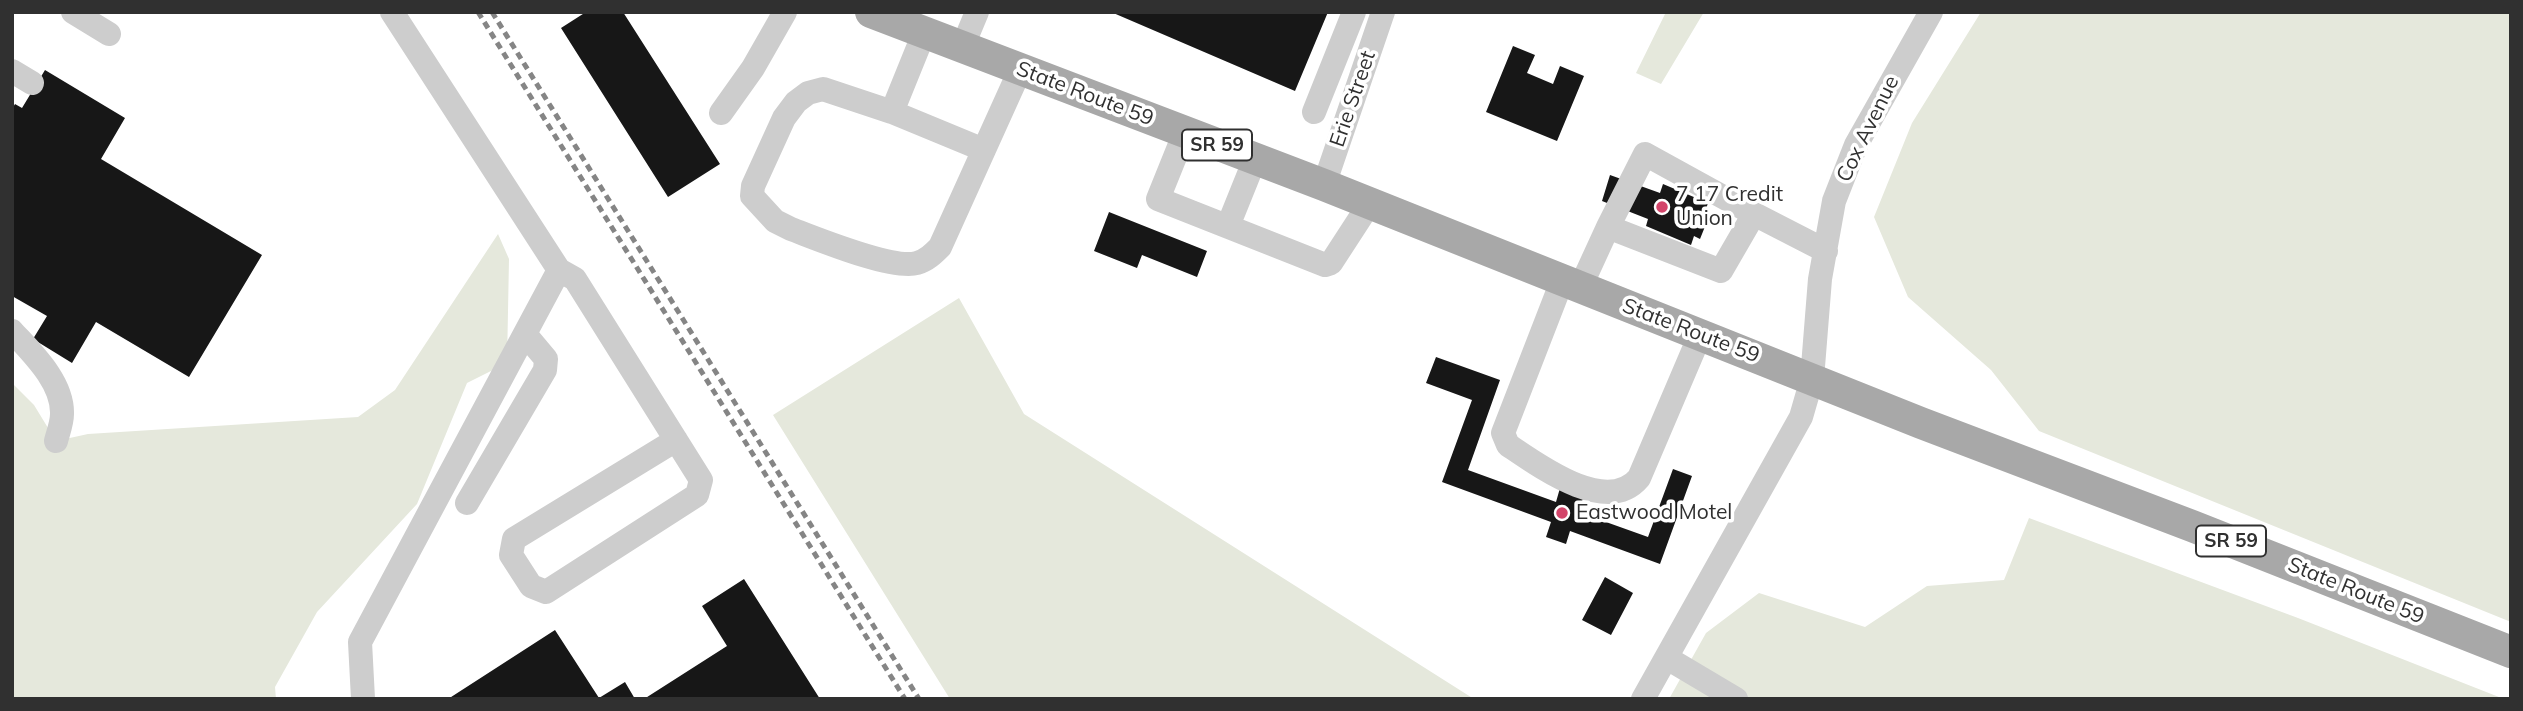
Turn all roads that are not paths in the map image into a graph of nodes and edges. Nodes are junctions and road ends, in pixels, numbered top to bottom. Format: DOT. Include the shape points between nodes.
graph roads {
  1 [pos="72,12"];
  2 [pos="392,12"];
  3 [pos="785,12"];
  4 [pos="870,12"];
  5 [pos="977,12"];
  6 [pos="1354,12"];
  7 [pos="1383,12"];
  8 [pos="1931,12"];
  9 [pos="924,33"];
  10 [pos="110,34"];
  11 [pos="962,48"];
  12 [pos="1020,70"];
  13 [pos="892,112"];
  14 [pos="1314,112"];
  15 [pos="720,113"];
  16 [pos="1185,132"];
  17 [pos="984,150"];
  18 [pos="1255,159"];
  19 [pos="1324,185"];
  20 [pos="1370,203"];
  21 [pos="1754,215"];
  22 [pos="1228,226"];
  23 [pos="1608,227"];
  24 [pos="1826,251"];
  25 [pos="559,270"];
  26 [pos="1571,285"];
  27 [pos="12,331"];
  28 [pos="525,334"];
  29 [pos="1700,335"];
  30 [pos="1812,379"];
  31 [pos="676,440"];
  32 [pos="56,441"];
  33 [pos="467,503"];
  34 [pos="2511,652"];
  35 [pos="1667,658"];
  36 [pos="363,699"];
  37 [pos="1643,699"];
  38 [pos="1736,699"];
  1 -- 10 [label="street"];
  2 -- 25 [label="street"];
  3 -- 15 [label="street"];
  4 -- 9 [label="main road, State Route 59 / SR 59"];
  5 -- 11 [label="street"];
  6 -- 14 [label="street"];
  7 -- 19 [label="street, Erie Street"];
  8 -- 24 [label="street, Cox Avenue" via="1856,145 1834,201"];
  9 -- 11 [label="main road, State Route 59 / SR 59"];
  9 -- 13 [label="street"];
  11 -- 12 [label="main road, State Route 59 / SR 59"];
  12 -- 16 [label="main road, State Route 59 / SR 59"];
  12 -- 17 [label="street"];
  13 -- 17 [label="street"];
  13 -- 17 [label="street" via="823,89 808,93 784,118 752,196 775,221 790,229 892,264 915,264 940,247"];
  16 -- 18 [label="main road, State Route 59 / SR 59"];
  16 -- 22 [label="street" via="1158,199"];
  18 -- 19 [label="main road, State Route 59 / SR 59"];
  18 -- 22 [label="street"];
  19 -- 20 [label="main road, State Route 59 / SR 59"];
  20 -- 22 [label="street" via="1331,263 1325,265"];
  20 -- 26 [label="main road, State Route 59 / SR 59"];
  21 -- 23 [label="street" via="1721,271"];
  21 -- 23 [label="street" via="1645,154"];
  21 -- 24 [label="street"];
  23 -- 26 [label="street"];
  24 -- 30 [label="street, Cox Avenue"];
  25 -- 28 [label="street"];
  25 -- 31 [label="street" via="575,279"];
  26 -- 29 [label="main road, State Route 59 / SR 59"];
  26 -- 29 [label="street" via="1503,433 1508,445 1583,488 1607,494 1622,492 1639,478"];
  27 -- 32 [label="street" via="59,392 62,414"];
  28 -- 33 [label="street" via="547,359 545,370"];
  28 -- 36 [label="street" via="360,642"];
  29 -- 30 [label="main road, State Route 59 / SR 59"];
  30 -- 34 [label="main road, State Route 59 / SR 59"];
  30 -- 35 [label="street, Cox Avenue" via="1801,418"];
  31 -- 31 [label="street" via="701,480 697,495 546,592 531,586 511,555 514,539"];
  35 -- 37 [label="street, Cox Avenue"];
  35 -- 38 [label="street"];
}
